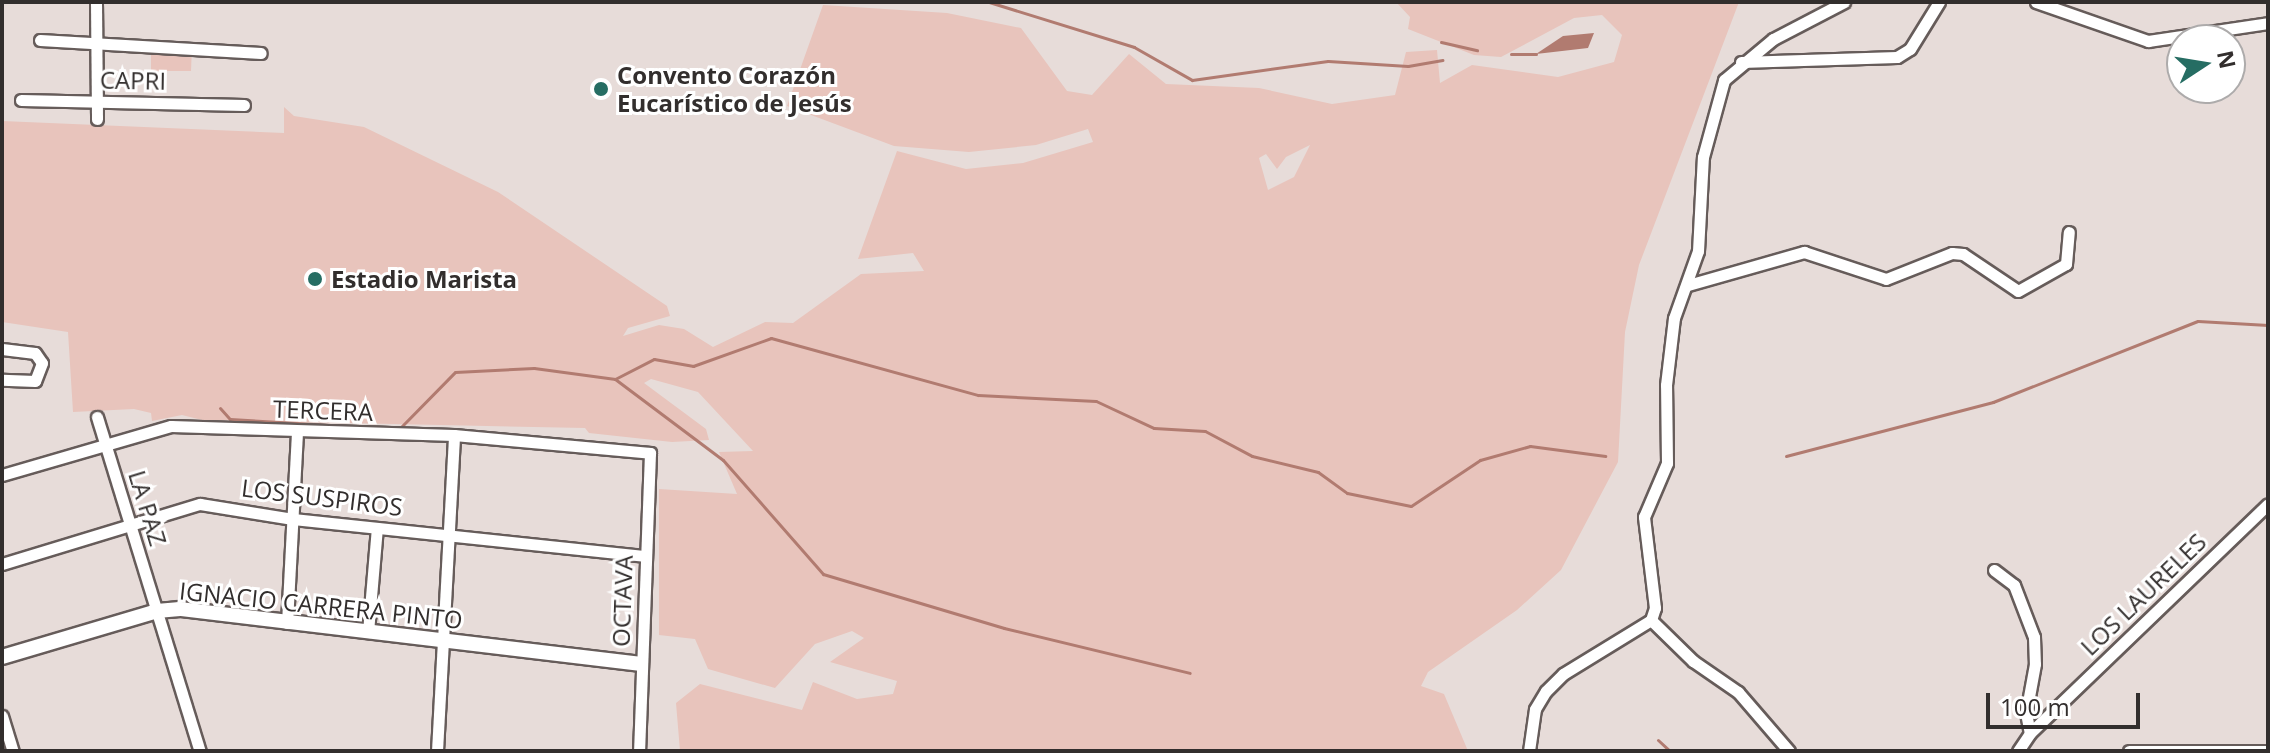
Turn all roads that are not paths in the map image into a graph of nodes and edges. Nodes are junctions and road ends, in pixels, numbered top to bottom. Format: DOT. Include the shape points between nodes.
graph roads {
  1 [pos="96,2"];
  2 [pos="1844,2"];
  3 [pos="1939,2"];
  4 [pos="2036,2"];
  5 [pos="2268,23"];
  6 [pos="40,40"];
  7 [pos="97,42"];
  8 [pos="261,53"];
  9 [pos="1740,62"];
  10 [pos="21,100"];
  11 [pos="96,101"];
  12 [pos="244,105"];
  13 [pos="97,119"];
  14 [pos="2069,232"];
  15 [pos="1688,285"];
  16 [pos="2,349"];
  17 [pos="2,380"];
  18 [pos="97,417"];
  19 [pos="297,433"];
  20 [pos="454,435"];
  21 [pos="104,443"];
  22 [pos="650,453"];
  23 [pos="2,475"];
  24 [pos="2268,504"];
  25 [pos="293,519"];
  26 [pos="130,525"];
  27 [pos="377,528"];
  28 [pos="450,534"];
  29 [pos="646,556"];
  30 [pos="2,564"];
  31 [pos="1994,570"];
  32 [pos="157,611"];
  33 [pos="1651,620"];
  34 [pos="287,623"];
  35 [pos="368,632"];
  36 [pos="442,639"];
  37 [pos="2,657"];
  38 [pos="641,664"];
  39 [pos="2,716"];
  40 [pos="2030,733"];
  41 [pos="13,751"];
  42 [pos="200,751"];
  43 [pos="437,751"];
  44 [pos="639,751"];
  45 [pos="1529,751"];
  46 [pos="1789,751"];
  47 [pos="2018,751"];
  48 [pos="2129,751"];
  49 [pos="2268,751"];
  1 -- 7 [label="street"];
  2 -- 9 [label="street"];
  3 -- 9 [label="street" via="1910,49 1897,57"];
  4 -- 5 [label="street" via="2148,41"];
  6 -- 7 [label="street"];
  7 -- 8 [label="street"];
  7 -- 11 [label="street"];
  9 -- 15 [label="street" via="1724,80 1707,134 1698,251"];
  10 -- 11 [label="street, CAPRI"];
  11 -- 12 [label="street, CAPRI"];
  11 -- 13 [label="street"];
  14 -- 15 [label="street" via="2066,264 2018,291 1963,254 1952,253 1886,279 1820,253 1804,252"];
  15 -- 33 [label="street" via="1674,318 1666,385 1667,463 1644,517 1655,594"];
  16 -- 17 [label="street" via="35,353 42,363 35,381"];
  18 -- 21 [label="street, LA PAZ"];
  19 -- 20 [label="street, TERCERA"];
  19 -- 21 [label="street, TERCERA" via="171,426"];
  19 -- 25 [label="street"];
  20 -- 22 [label="street, TERCERA"];
  20 -- 28 [label="street"];
  21 -- 23 [label="street, TERCERA"];
  21 -- 26 [label="street, LA PAZ"];
  22 -- 29 [label="street, OCTAVA"];
  24 -- 40 [label="street, LOS LAURELES"];
  25 -- 26 [label="street, LOS SUSPIROS" via="200,504"];
  25 -- 27 [label="street, LOS SUSPIROS"];
  25 -- 34 [label="street"];
  26 -- 30 [label="street, LOS SUSPIROS"];
  26 -- 32 [label="street, LA PAZ"];
  27 -- 28 [label="street, LOS SUSPIROS"];
  27 -- 35 [label="street"];
  28 -- 29 [label="street, LOS SUSPIROS"];
  28 -- 36 [label="street"];
  29 -- 38 [label="street, OCTAVA"];
  31 -- 40 [label="street" via="2014,585 2034,637 2026,713"];
  32 -- 34 [label="street, IGNACIO CARRERA PINTO"];
  32 -- 37 [label="street, IGNACIO CARRERA PINTO"];
  32 -- 42 [label="street, LA PAZ"];
  33 -- 45 [label="street" via="1563,674 1546,691 1535,709"];
  33 -- 46 [label="street" via="1693,661 1738,692"];
  34 -- 35 [label="street, IGNACIO CARRERA PINTO"];
  35 -- 36 [label="street, IGNACIO CARRERA PINTO"];
  36 -- 38 [label="street, IGNACIO CARRERA PINTO"];
  36 -- 43 [label="street"];
  38 -- 44 [label="street, OCTAVA"];
  39 -- 41 [label="street"];
  40 -- 47 [label="street, LOS LAURELES"];
  48 -- 49 [label="street"];
}
